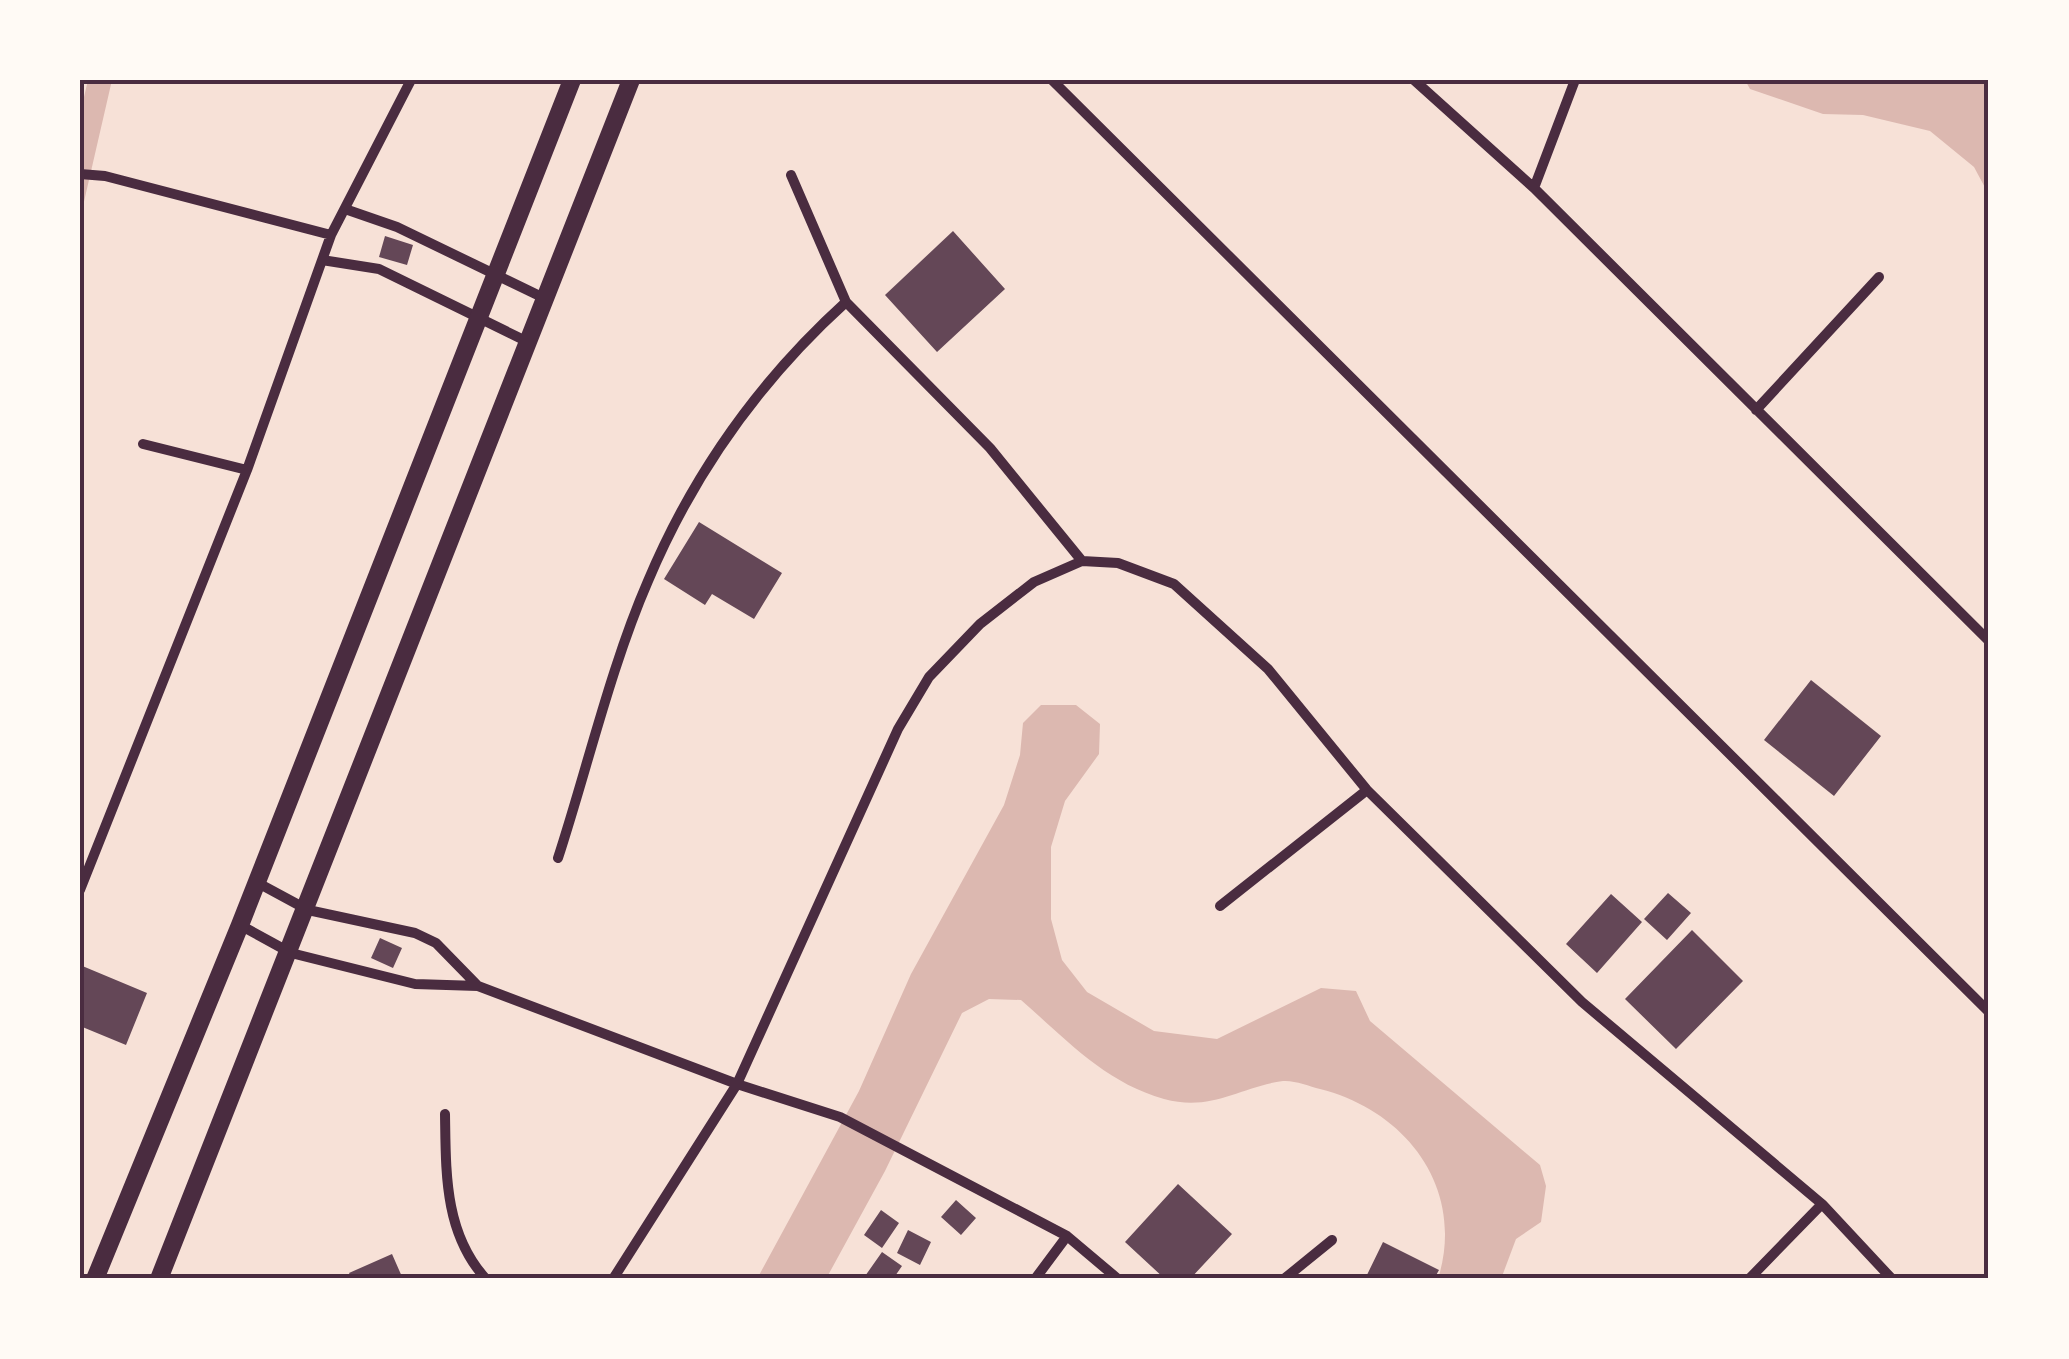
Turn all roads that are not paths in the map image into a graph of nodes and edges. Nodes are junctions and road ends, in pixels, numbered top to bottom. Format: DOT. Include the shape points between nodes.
graph roads {
  1 [pos="411,80"];
  2 [pos="572,80"];
  3 [pos="631,80"];
  4 [pos="1052,80"];
  5 [pos="1414,80"];
  6 [pos="1575,80"];
  7 [pos="80,174"];
  8 [pos="791,175"];
  9 [pos="1534,188"];
  10 [pos="346,209"];
  11 [pos="331,235"];
  12 [pos="322,260"];
  13 [pos="496,274"];
  14 [pos="1879,277"];
  15 [pos="546,298"];
  16 [pos="846,302"];
  17 [pos="479,317"];
  18 [pos="529,343"];
  19 [pos="1756,410"];
  20 [pos="143,444"];
  21 [pos="248,470"];
  22 [pos="1082,561"];
  23 [pos="1989,641"];
  24 [pos="1367,790"];
  25 [pos="558,858"];
  26 [pos="256,882"];
  27 [pos="80,890"];
  28 [pos="1220,906"];
  29 [pos="308,910"];
  30 [pos="240,926"];
  31 [pos="290,953"];
  32 [pos="478,986"];
  33 [pos="1989,1012"];
  34 [pos="737,1084"];
  35 [pos="445,1114"];
  36 [pos="1822,1204"];
  37 [pos="1067,1236"];
  38 [pos="1332,1240"];
  39 [pos="94,1279"];
  40 [pos="159,1279"];
  41 [pos="486,1279"];
  42 [pos="614,1279"];
  43 [pos="1035,1279"];
  44 [pos="1118,1279"];
  45 [pos="1284,1279"];
  46 [pos="1749,1279"];
  47 [pos="1892,1279"];
  1 -- 10 [label="street"];
  2 -- 13 [label="street"];
  3 -- 15 [label="street"];
  4 -- 33 [label="street"];
  5 -- 9 [label="street"];
  6 -- 9 [label="street"];
  7 -- 11 [label="street"];
  8 -- 16 [label="street"];
  9 -- 19 [label="street"];
  10 -- 11 [label="street"];
  10 -- 13 [label="street"];
  11 -- 12 [label="street"];
  12 -- 17 [label="street" via="380,269"];
  12 -- 21 [label="street"];
  13 -- 15 [label="street"];
  13 -- 17 [label="street"];
  14 -- 19 [label="street"];
  15 -- 18 [label="street"];
  16 -- 22 [label="street" via="990,448"];
  16 -- 25 [label="street" via="771,376 681,508 646,584"];
  17 -- 18 [label="street"];
  17 -- 26 [label="street"];
  18 -- 29 [label="street"];
  19 -- 23 [label="street"];
  20 -- 21 [label="street"];
  21 -- 27 [label="street"];
  22 -- 24 [label="street" via="1118,562 1174,584 1268,669"];
  22 -- 34 [label="street" via="1034,582 928,677 898,729"];
  24 -- 28 [label="street"];
  24 -- 36 [label="street" via="1582,1002"];
  26 -- 29 [label="street"];
  26 -- 30 [label="street"];
  29 -- 31 [label="street"];
  29 -- 32 [label="street" via="415,933 436,943"];
  30 -- 31 [label="street"];
  30 -- 39 [label="street"];
  31 -- 32 [label="street" via="415,984"];
  31 -- 40 [label="street"];
  32 -- 34 [label="street"];
  34 -- 37 [label="street" via="840,1117 903,1146"];
  34 -- 42 [label="street"];
  35 -- 41 [label="street" via="448,1198 466,1249"];
  36 -- 46 [label="street"];
  36 -- 47 [label="street"];
  37 -- 43 [label="street"];
  37 -- 44 [label="street"];
  38 -- 45 [label="street"];
}
